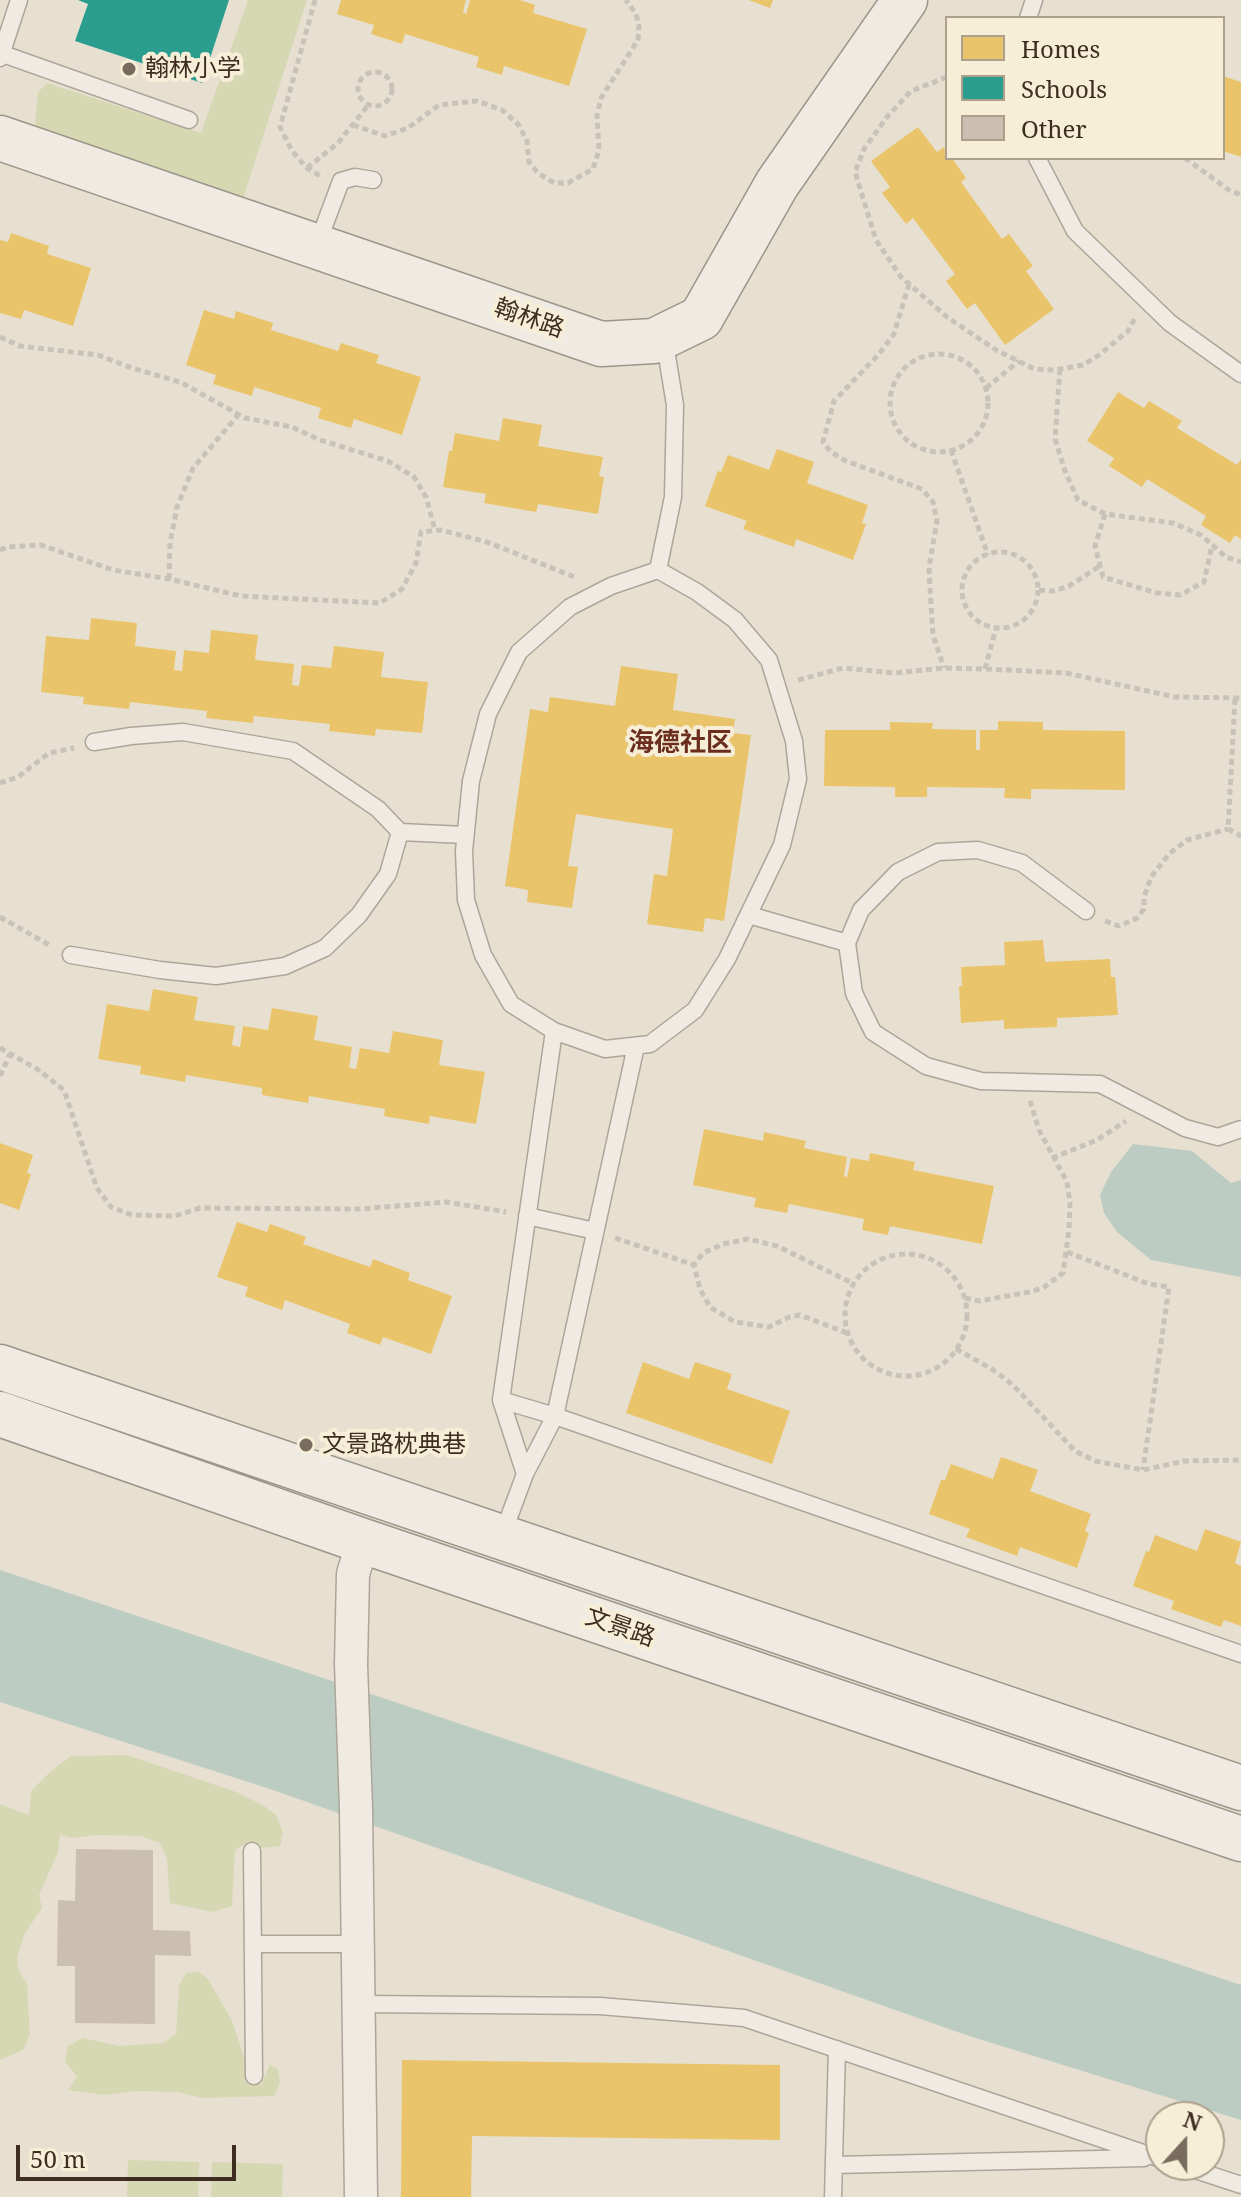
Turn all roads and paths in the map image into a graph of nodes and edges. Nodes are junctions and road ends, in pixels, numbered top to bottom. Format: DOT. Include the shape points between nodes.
graph roads {
  1 [pos="19,0"];
  2 [pos="315,0"];
  3 [pos="626,0"];
  4 [pos="905,0"];
  5 [pos="0,55"];
  6 [pos="945,78"];
  7 [pos="369,104"];
  8 [pos="189,120"];
  9 [pos="353,125"];
  10 [pos="0,138"];
  11 [pos="1038,160"];
  12 [pos="1188,160"];
  13 [pos="307,168"];
  14 [pos="373,180"];
  15 [pos="339,186"];
  16 [pos="1241,195"];
  17 [pos="316,246"];
  18 [pos="909,284"];
  19 [pos="1145,300"];
  20 [pos="663,336"];
  21 [pos="0,337"];
  22 [pos="1019,361"];
  23 [pos="1060,369"];
  24 [pos="1241,374"];
  25 [pos="986,388"];
  26 [pos="239,414"];
  27 [pos="951,450"];
  28 [pos="1105,514"];
  29 [pos="435,530"];
  30 [pos="1212,545"];
  31 [pos="0,550"];
  32 [pos="988,555"];
  33 [pos="1241,562"];
  34 [pos="1100,566"];
  35 [pos="658,570"];
  36 [pos="169,579"];
  37 [pos="603,590"];
  38 [pos="1039,590"];
  39 [pos="996,628"];
  40 [pos="944,668"];
  41 [pos="985,669"];
  42 [pos="778,685"];
  43 [pos="1238,699"];
  44 [pos="94,742"];
  45 [pos="0,783"];
  46 [pos="1228,829"];
  47 [pos="400,832"];
  48 [pos="465,835"];
  49 [pos="1241,836"];
  50 [pos="1086,911"];
  51 [pos="749,915"];
  52 [pos="0,917"];
  53 [pos="847,943"];
  54 [pos="71,955"];
  55 [pos="554,1031"];
  56 [pos="636,1046"];
  57 [pos="0,1048"];
  58 [pos="10,1054"];
  59 [pos="0,1076"];
  60 [pos="1024,1081"];
  61 [pos="1141,1105"];
  62 [pos="1241,1129"];
  63 [pos="1052,1158"];
  64 [pos="527,1216"];
  65 [pos="595,1231"];
  66 [pos="1067,1252"];
  67 [pos="694,1265"];
  68 [pos="852,1283"];
  69 [pos="965,1298"];
  70 [pos="847,1333"];
  71 [pos="956,1349"];
  72 [pos="0,1367"];
  73 [pos="501,1400"];
  74 [pos="0,1414"];
  75 [pos="555,1416"];
  76 [pos="1241,1460"];
  77 [pos="1143,1470"];
  78 [pos="525,1474"];
  79 [pos="502,1537"];
  80 [pos="363,1541"];
  81 [pos="1241,1654"];
  82 [pos="1241,1788"];
  83 [pos="1241,1839"];
  84 [pos="252,1851"];
  85 [pos="253,1944"];
  86 [pos="358,1944"];
  87 [pos="359,2004"];
  88 [pos="837,2049"];
  89 [pos="254,2076"];
  90 [pos="1145,2153"];
  91 [pos="1145,2158"];
  92 [pos="834,2165"];
  93 [pos="361,2197"];
  94 [pos="833,2197"];
  1 -- 5 [label="lane"];
  2 -- 13 [label="path" via="280,127"];
  3 -- 9 [label="path" via="636,14 638,40 601,98 593,169 568,183 554,183 538,173 529,162 518,124 502,110 477,101 439,105 408,128 385,136"];
  4 -- 20 [label="main road, 翰林路" via="777,184 701,318"];
  5 -- 8 [label="lane"];
  6 -- 18 [label="path" via="911,91 864,149 855,172 876,240"];
  7 -- 7 [label="path" via="389,99 391,82 384,74 373,72 360,81 359,91"];
  7 -- 9 [label="path"];
  9 -- 13 [label="path"];
  10 -- 17 [label="main road, 翰林路"];
  11 -- 19 [label="lane" via="1075,231"];
  12 -- 16 [label="path"];
  13 -- 15 [label="path"];
  14 -- 15 [label="lane" via="355,177"];
  15 -- 17 [label="lane"];
  17 -- 20 [label="main road, 翰林路" via="601,344"];
  18 -- 22 [label="path" via="947,317"];
  18 -- 40 [label="path" via="894,334 841,390 823,442 846,461 922,489 933,502 933,635"];
  19 -- 23 [label="path" via="1128,331 1099,355 1083,365"];
  19 -- 24 [label="lane"];
  20 -- 35 [label="lane" via="675,405 673,497"];
  21 -- 26 [label="path" via="20,346 98,355 180,382"];
  22 -- 23 [label="path" via="1034,369"];
  22 -- 25 [label="path"];
  23 -- 28 [label="path" via="1055,439 1078,500"];
  25 -- 27 [label="path" via="985,420 977,434"];
  25 -- 27 [label="path" via="966,363 934,354 918,359 895,381 891,413 906,440 935,452"];
  26 -- 29 [label="path" via="388,461 414,477"];
  26 -- 36 [label="path" via="193,468 177,507"];
  27 -- 32 [label="path"];
  28 -- 30 [label="path" via="1173,523"];
  28 -- 34 [label="path" via="1095,546"];
  29 -- 36 [label="path" via="421,532 416,563 402,589 380,603 241,596"];
  29 -- 37 [label="path" via="487,542"];
  30 -- 33 [label="path"];
  30 -- 34 [label="path" via="1204,582 1180,595 1103,577"];
  31 -- 36 [label="path" via="41,545 113,570"];
  32 -- 38 [label="path" via="1020,558 1030,566"];
  32 -- 39 [label="path" via="966,573 963,597 974,618"];
  34 -- 38 [label="path" via="1069,586"];
  35 -- 37 [label="lane"];
  35 -- 42 [label="lane" via="735,620 769,660"];
  37 -- 48 [label="lane" via="570,607 519,652 488,714 471,781"];
  38 -- 39 [label="path" via="1030,615"];
  39 -- 41 [label="path"];
  40 -- 41 [label="path"];
  40 -- 42 [label="path" via="895,673 843,668"];
  41 -- 43 [label="path" via="1066,673 1175,697"];
  42 -- 51 [label="lane" via="798,779 782,845"];
  43 -- 46 [label="path"];
  44 -- 45 [label="path" via="49,753 18,777"];
  44 -- 47 [label="lane" via="183,732 293,751 378,809"];
  46 -- 49 [label="path"];
  46 -- 50 [label="path" via="1187,840 1168,854 1151,877 1137,918 1119,926"];
  47 -- 48 [label="lane"];
  47 -- 54 [label="lane" via="388,874 359,915 325,948 285,966 216,976"];
  48 -- 55 [label="lane" via="466,900 483,955 511,1004"];
  50 -- 53 [label="lane" via="1022,863 978,850 938,852 898,872 861,910"];
  51 -- 53 [label="lane"];
  51 -- 56 [label="lane" via="695,1010 650,1044"];
  52 -- 54 [label="path"];
  53 -- 60 [label="lane" via="854,993 873,1032 926,1066 981,1081"];
  55 -- 56 [label="lane" via="605,1049"];
  55 -- 64 [label="lane"];
  56 -- 65 [label="lane"];
  57 -- 58 [label="path"];
  58 -- 59 [label="path"];
  58 -- 64 [label="path" via="64,1090 97,1188 111,1207 132,1215 175,1216 200,1208 360,1209 447,1202"];
  60 -- 61 [label="lane" via="1100,1084"];
  60 -- 63 [label="path"];
  61 -- 62 [label="lane" via="1185,1128 1218,1137"];
  61 -- 63 [label="path" via="1097,1140"];
  63 -- 66 [label="path" via="1067,1182"];
  64 -- 65 [label="lane"];
  64 -- 73 [label="lane"];
  65 -- 67 [label="path"];
  65 -- 75 [label="lane"];
  66 -- 69 [label="path" via="1063,1273 1043,1288 980,1301"];
  66 -- 77 [label="path" via="1169,1287"];
  67 -- 68 [label="path" via="703,1253 748,1239 777,1246"];
  67 -- 70 [label="path" via="710,1307 735,1322 769,1327 800,1315"];
  68 -- 69 [label="path" via="882,1257 922,1255 956,1279"];
  68 -- 70 [label="path" via="845,1301"];
  69 -- 71 [label="path" via="968,1318"];
  70 -- 71 [label="path" via="860,1357 895,1375 936,1369"];
  71 -- 77 [label="path" via="1014,1386 1075,1451 1095,1461"];
  72 -- 79 [label="main road, 文景路"];
  73 -- 75 [label="lane"];
  73 -- 78 [label="lane"];
  74 -- 80 [label="main road, 文景路"];
  75 -- 78 [label="lane"];
  75 -- 81 [label="lane"];
  76 -- 77 [label="path" via="1185,1461"];
  78 -- 79 [label="lane"];
  79 -- 82 [label="main road, 文景路"];
  80 -- 83 [label="main road, 文景路"];
  80 -- 86 [label="street" via="353,1574 351,1664"];
  84 -- 85 [label="lane"];
  85 -- 86 [label="lane"];
  85 -- 89 [label="lane"];
  86 -- 87 [label="street"];
  87 -- 88 [label="lane" via="678,2011 744,2018"];
  87 -- 93 [label="street"];
  88 -- 90 [label="lane"];
  88 -- 92 [label="lane"];
  91 -- 92 [label="lane"];
  92 -- 94 [label="lane"];
}
